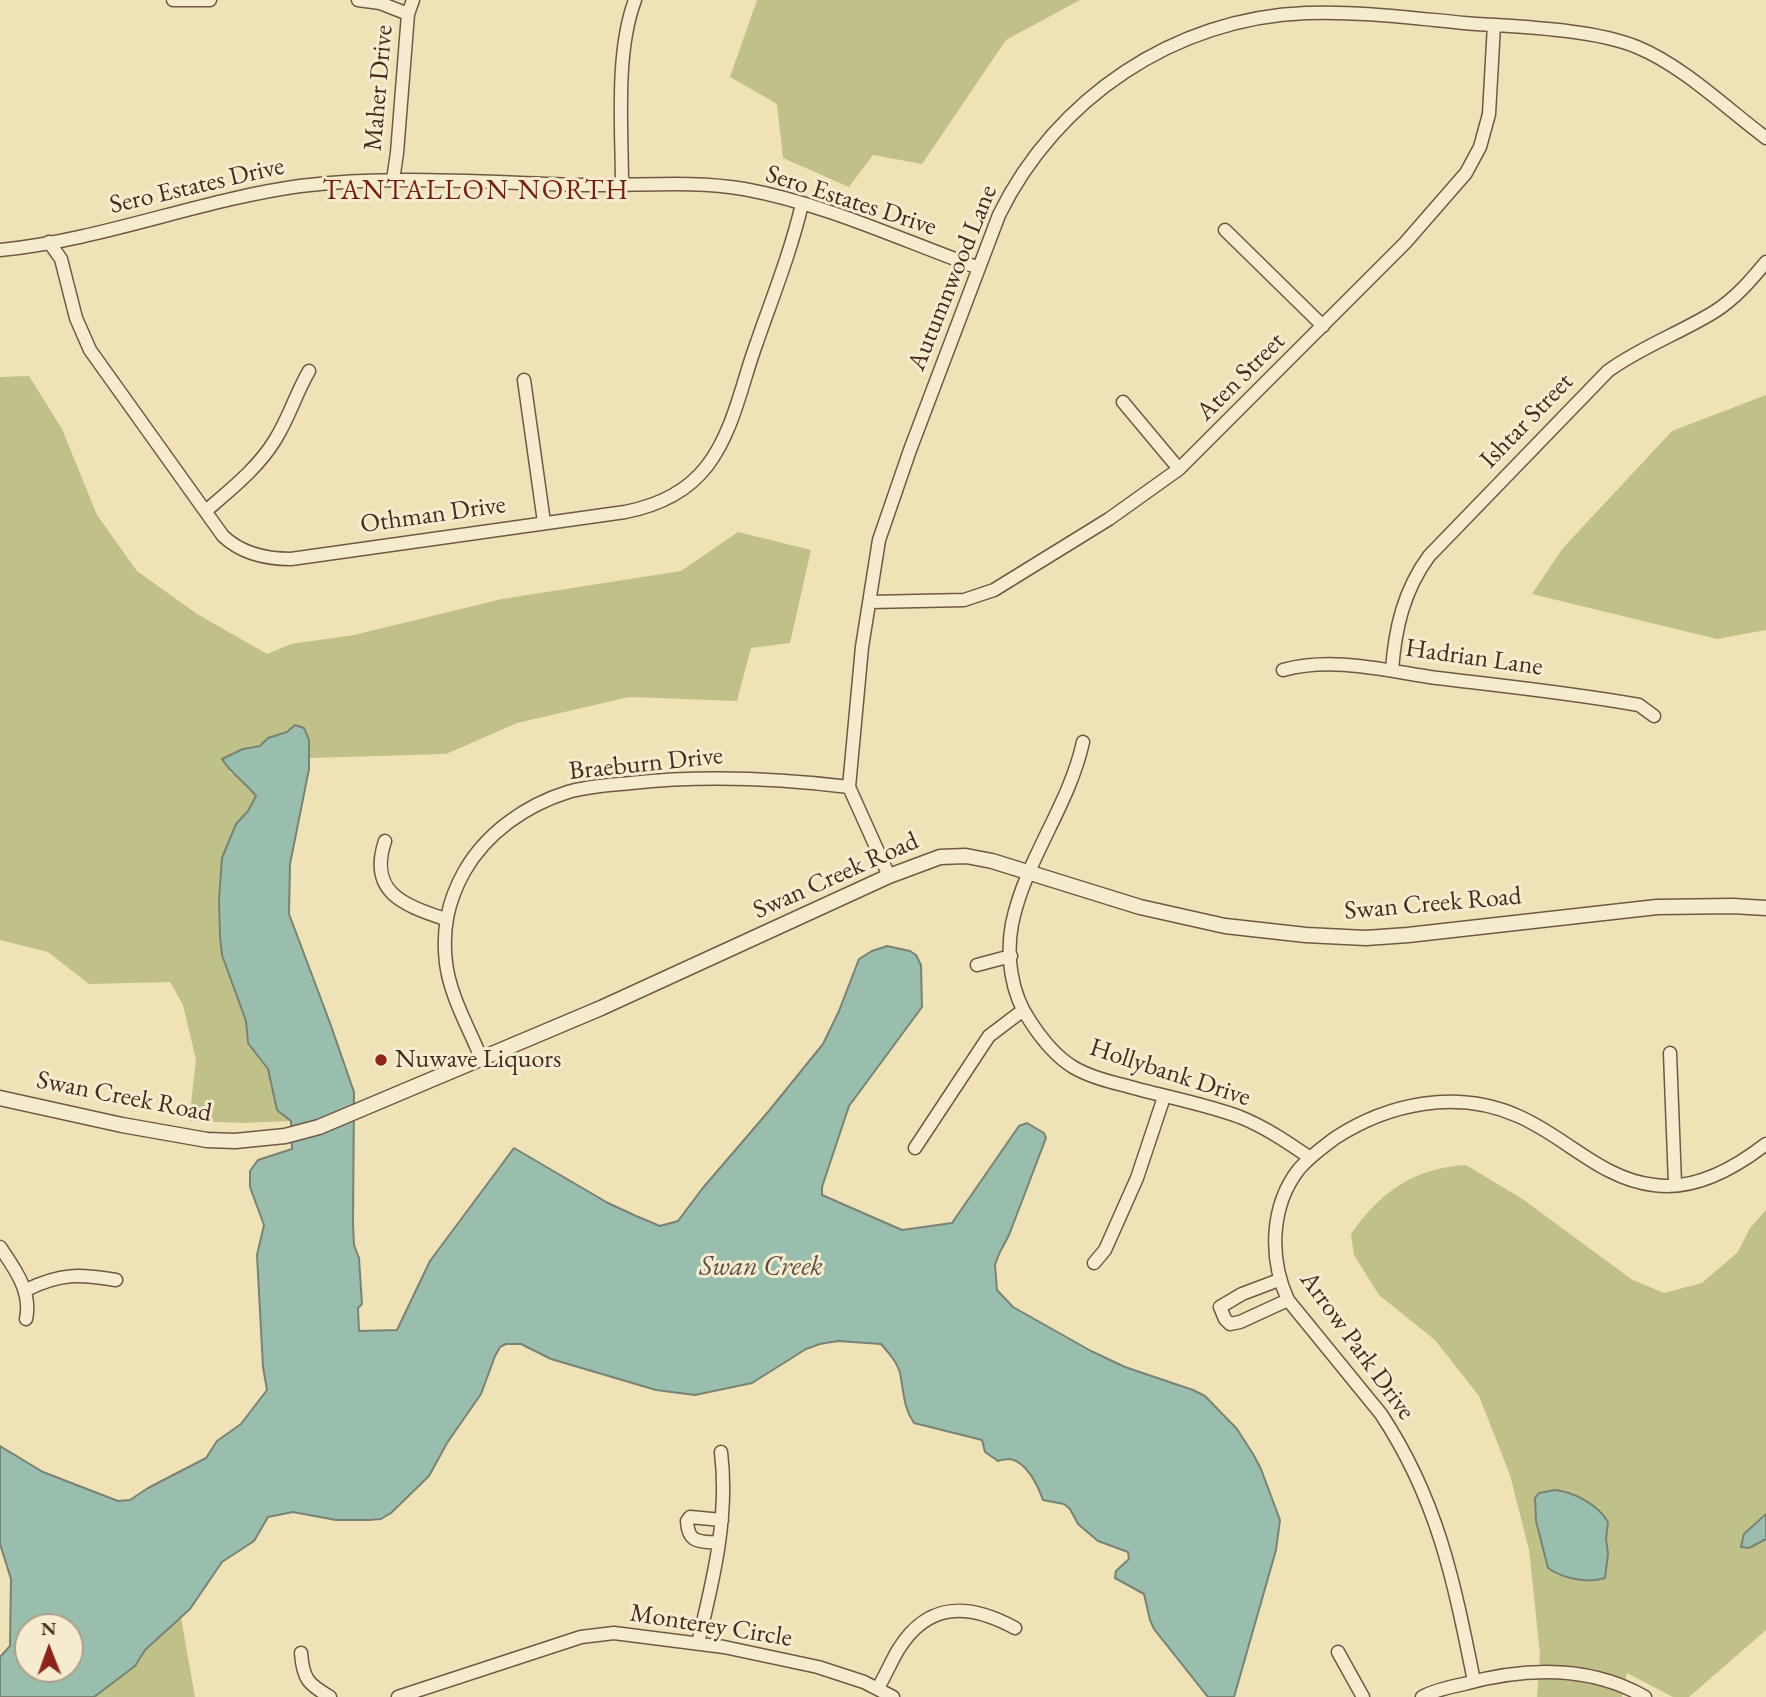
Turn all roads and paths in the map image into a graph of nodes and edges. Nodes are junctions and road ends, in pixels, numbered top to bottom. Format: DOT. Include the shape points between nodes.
graph roads {
  1 [pos="173,0"];
  2 [pos="210,0"];
  3 [pos="358,0"];
  4 [pos="413,0"];
  5 [pos="635,0"];
  6 [pos="408,13"];
  7 [pos="1494,25"];
  8 [pos="1766,138"];
  9 [pos="393,180"];
  10 [pos="622,186"];
  11 [pos="802,204"];
  12 [pos="1225,230"];
  13 [pos="49,242"];
  14 [pos="0,250"];
  15 [pos="1766,262"];
  16 [pos="979,268"];
  17 [pos="1322,326"];
  18 [pos="309,371"];
  19 [pos="524,380"];
  20 [pos="1123,402"];
  21 [pos="1180,469"];
  22 [pos="206,510"];
  23 [pos="544,522"];
  24 [pos="870,602"];
  25 [pos="1283,670"];
  26 [pos="1392,670"];
  27 [pos="1654,716"];
  28 [pos="1083,742"];
  29 [pos="849,787"];
  30 [pos="385,841"];
  31 [pos="1031,872"];
  32 [pos="888,876"];
  33 [pos="1766,908"];
  34 [pos="445,919"];
  35 [pos="1011,956"];
  36 [pos="977,965"];
  37 [pos="1022,1011"];
  38 [pos="1670,1053"];
  39 [pos="481,1058"];
  40 [pos="1164,1097"];
  41 [pos="0,1098"];
  42 [pos="1766,1144"];
  43 [pos="915,1148"];
  44 [pos="1308,1157"];
  45 [pos="1675,1184"];
  46 [pos="0,1247"];
  47 [pos="1094,1263"];
  48 [pos="116,1280"];
  49 [pos="1279,1280"];
  50 [pos="26,1290"];
  51 [pos="1288,1300"];
  52 [pos="26,1319"];
  53 [pos="721,1452"];
  54 [pos="722,1520"];
  55 [pos="718,1543"];
  56 [pos="1015,1628"];
  57 [pos="698,1643"];
  58 [pos="1338,1652"];
  59 [pos="301,1653"];
  60 [pos="1474,1681"];
  61 [pos="878,1688"];
  62 [pos="1429,1695"];
  63 [pos="330,1697"];
  64 [pos="398,1697"];
  65 [pos="894,1697"];
  66 [pos="1363,1697"];
  67 [pos="1645,1697"];
  1 -- 2 [label="street"];
  3 -- 6 [label="street"];
  4 -- 6 [label="street, Maher Drive"];
  5 -- 10 [label="street" via="622,71"];
  6 -- 9 [label="street, Maher Drive"];
  7 -- 8 [label="street, Autumnwood Lane" via="1586,35 1638,48 1670,66"];
  7 -- 16 [label="street, Autumnwood Lane" via="1304,13 1215,28 1156,52 1091,97 1033,156 1012,188"];
  7 -- 17 [label="street, Aten Street" via="1489,114 1474,158 1435,210"];
  9 -- 10 [label="street, Sero Estates Drive"];
  9 -- 13 [label="street, Sero Estates Drive" via="287,188"];
  10 -- 11 [label="street, Sero Estates Drive" via="724,186"];
  11 -- 16 [label="street, Sero Estates Drive"];
  11 -- 23 [label="street, Othman Drive" via="736,406 707,466 686,486 653,505"];
  12 -- 17 [label="street"];
  13 -- 14 [label="street, Sero Estates Drive"];
  13 -- 22 [label="street, Othman Drive" via="61,259 90,351"];
  15 -- 26 [label="street, Ishtar Street" via="1716,311 1608,371 1429,556 1404,601"];
  16 -- 24 [label="street, Autumnwood Lane" via="881,530"];
  17 -- 21 [label="street, Aten Street"];
  18 -- 22 [label="street" via="266,453"];
  19 -- 23 [label="street"];
  20 -- 21 [label="street"];
  21 -- 24 [label="street, Aten Street" via="994,590 964,600"];
  22 -- 23 [label="street, Othman Drive" via="223,536 236,546 278,559"];
  24 -- 29 [label="street, Autumnwood Lane"];
  25 -- 26 [label="street, Hadrian Lane" via="1317,664"];
  26 -- 27 [label="street, Hadrian Lane" via="1628,703 1646,708"];
  28 -- 31 [label="street, Hollybank Drive" via="1077,769"];
  29 -- 32 [label="street, Autumnwood Lane"];
  29 -- 34 [label="street, Braeburn Drive" via="715,777 568,792 527,810 494,835 466,869"];
  30 -- 34 [label="street" via="380,858 384,884 405,904"];
  31 -- 32 [label="street, Swan Creek Road" via="955,856"];
  31 -- 33 [label="street, Swan Creek Road" via="1174,916 1311,936 1408,936 1657,907"];
  31 -- 35 [label="street, Hollybank Drive" via="1013,920"];
  32 -- 39 [label="street, Swan Creek Road"];
  34 -- 39 [label="street, Braeburn Drive" via="446,965"];
  35 -- 36 [label="street"];
  35 -- 37 [label="street, Hollybank Drive"];
  37 -- 40 [label="street, Hollybank Drive" via="1052,1049 1075,1068"];
  37 -- 43 [label="street" via="989,1036"];
  38 -- 45 [label="street"];
  39 -- 41 [label="street, Swan Creek Road" via="319,1128 263,1139 178,1137"];
  40 -- 44 [label="street, Hollybank Drive" via="1253,1123"];
  40 -- 47 [label="street" via="1137,1178 1105,1250"];
  42 -- 45 [label="street, Arrow Park Drive" via="1719,1174"];
  44 -- 45 [label="street, Arrow Park Drive" via="1348,1130 1392,1110 1458,1102 1518,1116 1624,1179 1657,1186"];
  44 -- 49 [label="street, Arrow Park Drive" via="1289,1185 1278,1214"];
  46 -- 50 [label="street"];
  48 -- 50 [label="street" via="78,1274"];
  49 -- 51 [label="street, Arrow Park Drive"];
  49 -- 51 [label="street" via="1220,1307 1225,1320 1240,1322"];
  50 -- 52 [label="street"];
  51 -- 60 [label="street, Arrow Park Drive" via="1381,1414 1423,1488 1445,1553"];
  53 -- 54 [label="street"];
  54 -- 55 [label="street"];
  54 -- 55 [label="street" via="691,1517 687,1521 693,1538"];
  55 -- 57 [label="street"];
  56 -- 61 [label="street" via="971,1612 928,1617 906,1638"];
  57 -- 61 [label="street, Monterey Circle" via="818,1667"];
  57 -- 64 [label="street, Monterey Circle" via="621,1633 590,1635"];
  58 -- 66 [label="street"];
  59 -- 63 [label="street" via="306,1678"];
  60 -- 62 [label="street"];
  60 -- 67 [label="street" via="1516,1673 1576,1674"];
  61 -- 65 [label="street, Monterey Circle"];
}
